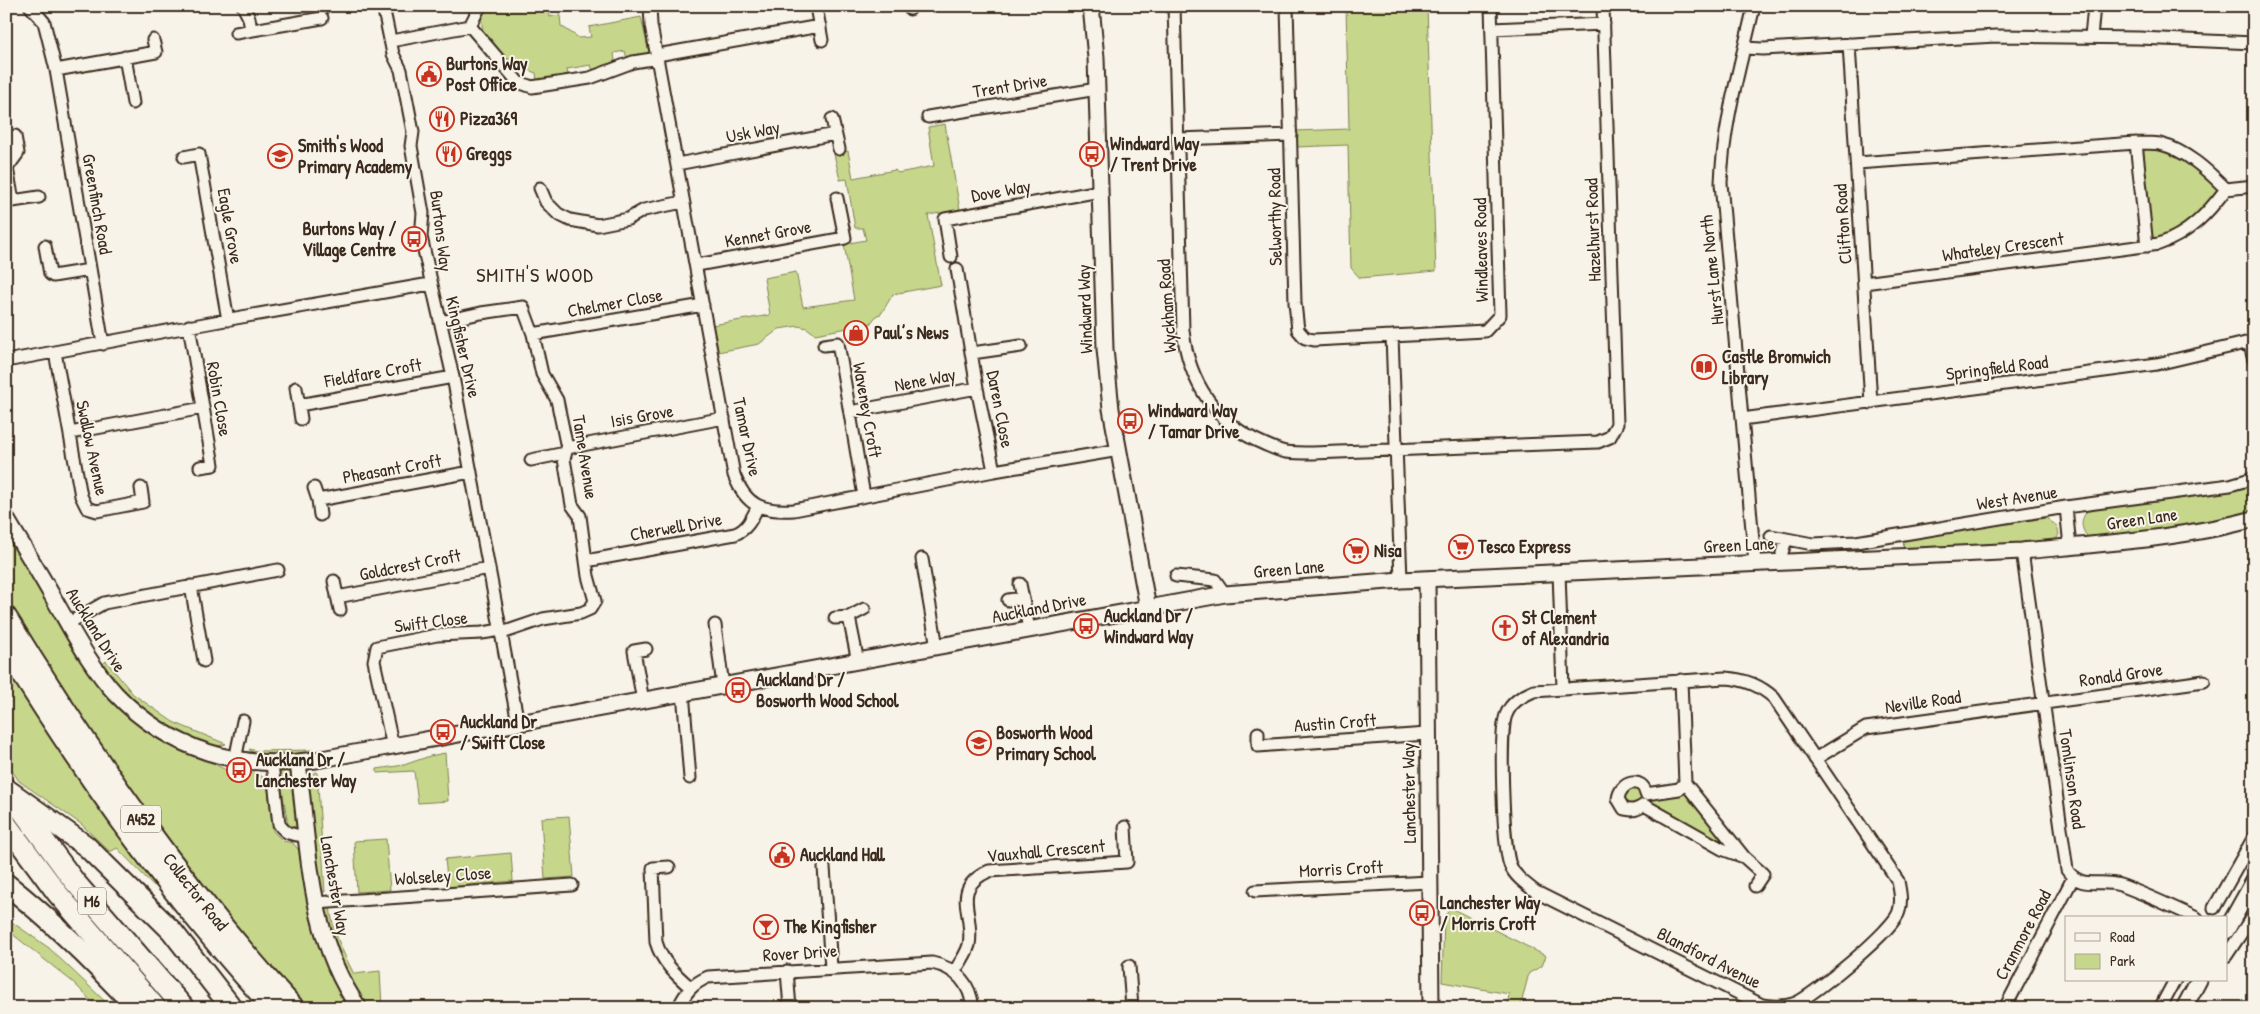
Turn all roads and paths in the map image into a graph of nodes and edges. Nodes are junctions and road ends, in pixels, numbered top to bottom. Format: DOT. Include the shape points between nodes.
graph roads {
  1 [pos="30,6"];
  2 [pos="243,6"];
  3 [pos="383,6"];
  4 [pos="480,6"];
  5 [pos="650,6"];
  6 [pos="1091,6"];
  7 [pos="1174,6"];
  8 [pos="1287,6"];
  9 [pos="1491,6"];
  10 [pos="1603,6"];
  11 [pos="1754,6"];
  12 [pos="2094,6"];
  13 [pos="817,12"];
  14 [pos="322,18"];
  15 [pos="1604,24"];
  16 [pos="470,26"];
  17 [pos="820,26"];
  18 [pos="1492,29"];
  19 [pos="251,30"];
  20 [pos="236,33"];
  21 [pos="2091,37"];
  22 [pos="153,40"];
  23 [pos="822,40"];
  24 [pos="391,41"];
  25 [pos="2254,43"];
  26 [pos="1849,44"];
  27 [pos="1744,48"];
  28 [pos="125,57"];
  29 [pos="657,57"];
  30 [pos="56,70"];
  31 [pos="1097,89"];
  32 [pos="133,103"];
  33 [pos="928,117"];
  34 [pos="832,119"];
  35 [pos="836,134"];
  36 [pos="1291,135"];
  37 [pos="15,136"];
  38 [pos="1178,139"];
  39 [pos="2136,143"];
  40 [pos="839,149"];
  41 [pos="184,157"];
  42 [pos="1857,163"];
  43 [pos="677,164"];
  44 [pos="2254,186"];
  45 [pos="540,188"];
  46 [pos="2226,189"];
  47 [pos="1100,191"];
  48 [pos="39,196"];
  49 [pos="837,198"];
  50 [pos="10,201"];
  51 [pos="683,202"];
  52 [pos="45,246"];
  53 [pos="2147,246"];
  54 [pos="951,257"];
  55 [pos="697,264"];
  56 [pos="956,269"];
  57 [pos="90,270"];
  58 [pos="1864,283"];
  59 [pos="430,284"];
  60 [pos="704,305"];
  61 [pos="228,320"];
  62 [pos="440,322"];
  63 [pos="189,326"];
  64 [pos="533,334"];
  65 [pos="1392,336"];
  66 [pos="2251,341"];
  67 [pos="103,344"];
  68 [pos="824,345"];
  69 [pos="1021,346"];
  70 [pos="55,352"];
  71 [pos="972,353"];
  72 [pos="2254,360"];
  73 [pos="6,362"];
  74 [pos="453,377"];
  75 [pos="296,388"];
  76 [pos="977,388"];
  77 [pos="1871,403"];
  78 [pos="299,405"];
  79 [pos="203,408"];
  80 [pos="850,412"];
  81 [pos="724,418"];
  82 [pos="301,419"];
  83 [pos="1742,420"];
  84 [pos="70,433"];
  85 [pos="1598,442"];
  86 [pos="566,450"];
  87 [pos="1119,450"];
  88 [pos="1395,451"];
  89 [pos="531,460"];
  90 [pos="200,467"];
  91 [pos="994,471"];
  92 [pos="471,472"];
  93 [pos="2254,478"];
  94 [pos="141,488"];
  95 [pos="314,488"];
  96 [pos="864,496"];
  97 [pos="318,500"];
  98 [pos="758,506"];
  99 [pos="2066,507"];
  100 [pos="320,515"];
  101 [pos="6,518"];
  102 [pos="2254,518"];
  103 [pos="1771,536"];
  104 [pos="1786,540"];
  105 [pos="2070,546"];
  106 [pos="2022,552"];
  107 [pos="1782,553"];
  108 [pos="922,559"];
  109 [pos="586,561"];
  110 [pos="1755,563"];
  111 [pos="489,568"];
  112 [pos="278,570"];
  113 [pos="1559,572"];
  114 [pos="1176,576"];
  115 [pos="1427,578"];
  116 [pos="334,580"];
  117 [pos="1401,580"];
  118 [pos="1020,584"];
  119 [pos="190,586"];
  120 [pos="1225,594"];
  121 [pos="338,597"];
  122 [pos="1023,598"];
  123 [pos="1008,600"];
  124 [pos="1148,608"];
  125 [pos="864,609"];
  126 [pos="340,610"];
  127 [pos="6,617"];
  128 [pos="849,617"];
  129 [pos="835,618"];
  130 [pos="67,624"];
  131 [pos="714,625"];
  132 [pos="1029,629"];
  133 [pos="501,632"];
  134 [pos="937,647"];
  135 [pos="6,648"];
  136 [pos="646,649"];
  137 [pos="204,661"];
  138 [pos="858,662"];
  139 [pos="1681,680"];
  140 [pos="2204,681"];
  141 [pos="723,686"];
  142 [pos="1564,689"];
  143 [pos="683,692"];
  144 [pos="642,701"];
  145 [pos="2044,704"];
  146 [pos="243,721"];
  147 [pos="518,723"];
  148 [pos="1258,733"];
  149 [pos="1427,734"];
  150 [pos="393,746"];
  151 [pos="1815,759"];
  152 [pos="235,760"];
  153 [pos="298,763"];
  154 [pos="272,764"];
  155 [pos="690,778"];
  156 [pos="1685,783"];
  157 [pos="6,789"];
  158 [pos="6,824"];
  159 [pos="1125,827"];
  160 [pos="306,836"];
  161 [pos="2254,837"];
  162 [pos="1744,857"];
  163 [pos="669,867"];
  164 [pos="824,867"];
  165 [pos="2232,875"];
  166 [pos="2073,878"];
  167 [pos="1429,882"];
  168 [pos="2252,883"];
  169 [pos="6,884"];
  170 [pos="572,885"];
  171 [pos="1755,886"];
  172 [pos="1255,891"];
  173 [pos="316,902"];
  174 [pos="2214,908"];
  175 [pos="2254,914"];
  176 [pos="2192,916"];
  177 [pos="2228,927"];
  178 [pos="2228,953"];
  179 [pos="1129,966"];
  180 [pos="831,968"];
  181 [pos="787,972"];
  182 [pos="954,972"];
  183 [pos="2174,982"];
  184 [pos="2198,982"];
  185 [pos="690,987"];
  186 [pos="137,1008"];
  187 [pos="156,1008"];
  188 [pos="184,1008"];
  189 [pos="232,1008"];
  190 [pos="273,1008"];
  191 [pos="294,1008"];
  192 [pos="359,1008"];
  193 [pos="678,1008"];
  194 [pos="790,1008"];
  195 [pos="973,1008"];
  196 [pos="1132,1008"];
  197 [pos="1431,1008"];
  198 [pos="2005,1008"];
  199 [pos="2160,1008"];
  200 [pos="2184,1008"];
  1 -- 30 [label="street, Greenfinch Road" via="44,22"];
  2 -- 19 [label="street"];
  3 -- 24 [label="street, Burtons Way"];
  4 -- 16 [label="street"];
  5 -- 29 [label="street, Tamar Drive"];
  6 -- 31 [label="street, Windward Way"];
  7 -- 38 [label="street, Wyckham Road"];
  8 -- 36 [label="street, Selworthy Road"];
  9 -- 18 [label="street, Windleaves Road"];
  10 -- 15 [label="street, Hazelhurst Road"];
  11 -- 27 [label="street, Hurst Lane North"];
  12 -- 21 [label="street"];
  13 -- 17 [label="street"];
  14 -- 19 [label="street"];
  15 -- 18 [label="street"];
  15 -- 85 [label="street, Hazelhurst Road" via="1616,424 1610,437"];
  16 -- 24 [label="street"];
  16 -- 29 [label="street" via="518,82 532,87 590,78"];
  17 -- 23 [label="street"];
  17 -- 29 [label="street"];
  18 -- 65 [label="street, Windleaves Road" via="1500,315 1485,331"];
  19 -- 20 [label="street"];
  21 -- 25 [label="street"];
  21 -- 26 [label="street" via="1996,36"];
  22 -- 28 [label="street" via="156,52"];
  24 -- 59 [label="street, Burtons Way" via="401,70 413,132 411,146 423,212 421,237"];
  26 -- 27 [label="street"];
  26 -- 42 [label="street, Clifton Road"];
  27 -- 83 [label="street, Hurst Lane North" via="1730,113 1721,183"];
  28 -- 30 [label="street"];
  28 -- 32 [label="street"];
  29 -- 43 [label="street, Tamar Drive"];
  30 -- 57 [label="street, Greenfinch Road"];
  31 -- 33 [label="street, Trent Drive"];
  31 -- 47 [label="street, Windward Way"];
  34 -- 35 [label="street"];
  35 -- 40 [label="street"];
  35 -- 43 [label="street, Usk Way"];
  36 -- 38 [label="street"];
  36 -- 65 [label="street, Selworthy Road" via="1298,330 1305,338 1314,340"];
  37 -- 50 [label="street" via="18,153 8,168"];
  38 -- 88 [label="street, Wyckham Road" via="1184,343 1192,372 1207,399 1216,411 1252,439 1284,452"];
  39 -- 42 [label="street"];
  39 -- 46 [label="street" via="2160,144 2174,150 2203,167"];
  39 -- 53 [label="street"];
  41 -- 61 [label="street, Eagle Grove" via="199,154"];
  42 -- 58 [label="street, Clifton Road"];
  43 -- 51 [label="street, Tamar Drive"];
  44 -- 46 [label="street"];
  45 -- 51 [label="street" via="546,202 558,214 570,220 598,225"];
  46 -- 53 [label="street, Whateley Crescent" via="2211,209 2184,233"];
  47 -- 54 [label="street, Dove Way" via="945,220"];
  47 -- 87 [label="street, Windward Way" via="1105,349"];
  48 -- 50 [label="street"];
  49 -- 55 [label="street, Kennet Grove" via="845,238"];
  51 -- 55 [label="street, Tamar Drive"];
  52 -- 57 [label="street" via="53,276"];
  53 -- 58 [label="street, Whateley Crescent"];
  55 -- 60 [label="street, Tamar Drive"];
  56 -- 71 [label="street, Daren Close"];
  57 -- 67 [label="street, Greenfinch Road"];
  58 -- 77 [label="street, Clifton Road"];
  59 -- 61 [label="street, Kingfisher Drive"];
  59 -- 62 [label="street, Kingfisher Drive"];
  60 -- 64 [label="street, Chelmer Close"];
  60 -- 81 [label="street, Tamar Drive"];
  61 -- 63 [label="street, Kingfisher Drive"];
  62 -- 64 [label="street, Tame Avenue" via="523,307"];
  62 -- 74 [label="street, Kingfisher Drive"];
  63 -- 67 [label="street, Kingfisher Drive"];
  63 -- 79 [label="street, Robin Close"];
  64 -- 86 [label="street, Tame Avenue" via="542,374 556,396"];
  65 -- 88 [label="street"];
  66 -- 72 [label="street"];
  66 -- 77 [label="street, Springfield Road" via="2156,364"];
  67 -- 70 [label="street, Kingfisher Drive"];
  68 -- 80 [label="street, Waveney Croft" via="838,343"];
  69 -- 71 [label="street, Daren Close"];
  70 -- 73 [label="street, Kingfisher Drive"];
  70 -- 84 [label="street, Swallow Avenue"];
  71 -- 76 [label="street, Daren Close"];
  74 -- 78 [label="street, Fieldfare Croft"];
  74 -- 92 [label="street, Kingfisher Drive"];
  75 -- 78 [label="street"];
  76 -- 80 [label="street, Nene Way"];
  76 -- 91 [label="street, Daren Close"];
  77 -- 83 [label="street, Springfield Road"];
  78 -- 82 [label="street"];
  79 -- 84 [label="street"];
  79 -- 90 [label="street, Robin Close" via="213,465"];
  80 -- 96 [label="street, Waveney Croft"];
  81 -- 86 [label="street, Isis Grove"];
  81 -- 98 [label="street, Tamar Drive" via="739,488"];
  83 -- 110 [label="street, Hurst Lane North"];
  84 -- 94 [label="street, Swallow Avenue" via="81,496 87,508 97,512 143,502"];
  85 -- 88 [label="street, Wyckham Road"];
  86 -- 89 [label="street, Isis Grove"];
  86 -- 109 [label="street, Tame Avenue" via="564,459 572,505 580,516"];
  87 -- 91 [label="street"];
  87 -- 124 [label="street, Windward Way"];
  88 -- 117 [label="street"];
  91 -- 96 [label="street"];
  92 -- 97 [label="street, Pheasant Croft"];
  92 -- 111 [label="street, Kingfisher Drive"];
  93 -- 99 [label="street, West Avenue" via="2230,485"];
  95 -- 97 [label="street"];
  96 -- 98 [label="street" via="794,510 774,511"];
  97 -- 100 [label="street"];
  98 -- 109 [label="street, Cherwell Drive" via="743,531 735,534"];
  99 -- 104 [label="street, West Avenue" via="1856,542 1813,544"];
  99 -- 105 [label="street"];
  101 -- 130 [label="street, Auckland Drive"];
  102 -- 105 [label="street, Green Lane" via="2186,532"];
  103 -- 104 [label="street, West Avenue"];
  104 -- 107 [label="street"];
  105 -- 106 [label="street, Green Lane"];
  106 -- 110 [label="street, Green Lane"];
  106 -- 145 [label="street, Tomlinson Road"];
  108 -- 134 [label="street"];
  109 -- 133 [label="street, Tame Avenue" via="595,602 590,609"];
  110 -- 113 [label="street, Green Lane"];
  111 -- 121 [label="street, Goldcrest Croft"];
  111 -- 133 [label="street, Kingfisher Drive"];
  112 -- 119 [label="street"];
  113 -- 115 [label="street, Green Lane"];
  113 -- 142 [label="street"];
  114 -- 120 [label="street" via="1215,580"];
  115 -- 117 [label="street, Green Lane"];
  115 -- 149 [label="street, Lanchester Way"];
  116 -- 121 [label="street, Goldcrest Croft"];
  117 -- 120 [label="street, Green Lane"];
  118 -- 122 [label="street"];
  119 -- 130 [label="street" via="104,603"];
  119 -- 137 [label="street"];
  120 -- 124 [label="street, Green Lane"];
  121 -- 126 [label="street, Goldcrest Croft"];
  122 -- 123 [label="street"];
  122 -- 132 [label="street"];
  124 -- 132 [label="street, Auckland Drive"];
  125 -- 128 [label="street"];
  127 -- 191 [label="highway, Collector Road / A452" via="52,691 159,845"];
  128 -- 129 [label="street"];
  128 -- 138 [label="street"];
  130 -- 152 [label="street, Auckland Drive" via="99,674 134,711 181,741"];
  131 -- 141 [label="street"];
  132 -- 134 [label="street, Auckland Drive"];
  133 -- 147 [label="street, Kingfisher Drive"];
  133 -- 150 [label="street, Swift Close" via="437,635 377,647 374,661"];
  134 -- 138 [label="street, Auckland Drive"];
  135 -- 190 [label="highway, Collector Road / A452" via="86,773 201,924"];
  136 -- 144 [label="street" via="634,651"];
  138 -- 141 [label="street, Auckland Drive"];
  139 -- 142 [label="street, Blandford Avenue"];
  139 -- 151 [label="street, Blandford Avenue" via="1737,679 1760,688 1774,698"];
  139 -- 156 [label="street"];
  140 -- 145 [label="street, Ronald Grove"];
  141 -- 143 [label="street, Auckland Drive"];
  142 -- 151 [label="street, Blandford Avenue" via="1534,691 1522,696 1506,715 1503,730 1504,820 1510,866 1520,880 1536,892 1762,1005 1790,1005 1806,997 1883,934 1899,912 1901,896 1898,881"];
  143 -- 144 [label="street, Auckland Drive"];
  143 -- 155 [label="street"];
  144 -- 147 [label="street, Auckland Drive"];
  145 -- 151 [label="street, Neville Road" via="1866,728"];
  145 -- 166 [label="street, Tomlinson Road" via="2067,870"];
  146 -- 152 [label="street"];
  147 -- 150 [label="street, Auckland Drive"];
  148 -- 149 [label="street, Austin Croft" via="1258,746"];
  149 -- 167 [label="street, Lanchester Way"];
  150 -- 153 [label="street, Auckland Drive"];
  152 -- 154 [label="street, Auckland Drive"];
  153 -- 154 [label="street, Auckland Drive"];
  153 -- 160 [label="street, Lanchester Way"];
  154 -- 160 [label="street" via="279,824 284,832"];
  156 -- 162 [label="street"];
  156 -- 162 [label="street" via="1679,789 1645,799 1722,849"];
  157 -- 188 [label="highway, M6" via="74,881"];
  157 -- 189 [label="highway" via="86,846 172,931"];
  158 -- 187 [label="highway, M6" via="58,894"];
  159 -- 182 [label="street, Vauxhall Crescent" via="1127,862 989,871 976,876 966,894 969,942 966,955"];
  160 -- 173 [label="street, Lanchester Way"];
  161 -- 165 [label="street"];
  162 -- 171 [label="street" via="1763,874"];
  163 -- 185 [label="street" via="653,868 656,942 668,967"];
  164 -- 180 [label="street"];
  165 -- 168 [label="street"];
  165 -- 174 [label="street"];
  166 -- 176 [label="street" via="2084,883 2120,885"];
  166 -- 198 [label="street, Cranmore Road"];
  167 -- 172 [label="street, Morris Croft"];
  167 -- 197 [label="street, Lanchester Way"];
  168 -- 177 [label="street"];
  169 -- 186 [label="highway" via="31,903"];
  170 -- 173 [label="street, Wolseley Close"];
  173 -- 192 [label="street, Lanchester Way" via="330,954"];
  175 -- 178 [label="street"];
  179 -- 196 [label="street"];
  180 -- 181 [label="street, Rover Drive"];
  180 -- 182 [label="street, Rover Drive" via="932,963"];
  181 -- 185 [label="street, Rover Drive" via="708,977"];
  181 -- 194 [label="street"];
  182 -- 195 [label="street, Rover Drive" via="963,979 971,993"];
  183 -- 199 [label="street"];
  184 -- 200 [label="street"];
  185 -- 193 [label="street"];
}
